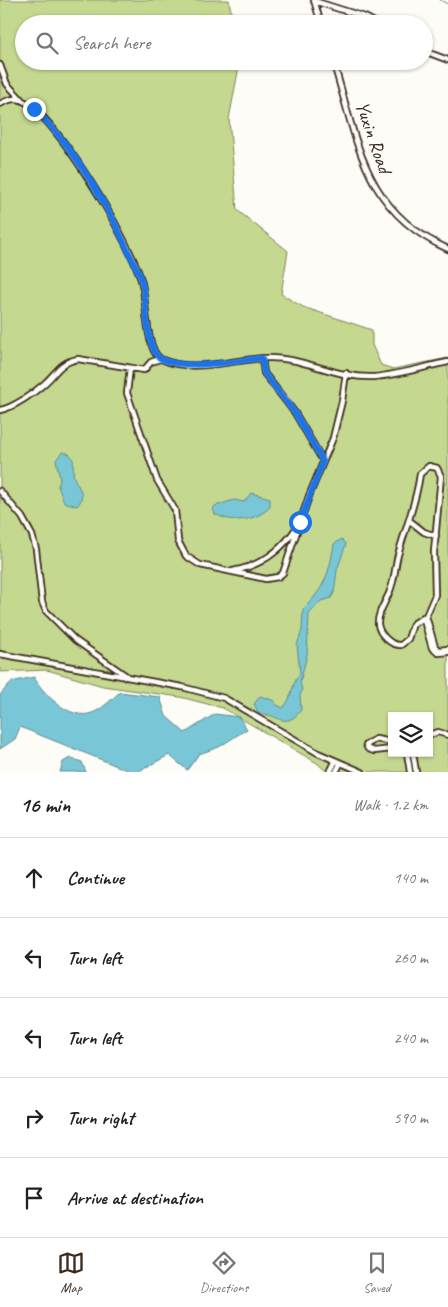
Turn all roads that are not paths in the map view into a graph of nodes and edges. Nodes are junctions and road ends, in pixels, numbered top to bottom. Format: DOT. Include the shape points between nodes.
graph roads {
  1 [pos="314,0"];
  2 [pos="318,15"];
  3 [pos="354,15"];
  4 [pos="433,54"];
  5 [pos="448,60"];
  6 [pos="0,65"];
  7 [pos="336,70"];
  8 [pos="8,86"];
  9 [pos="24,101"];
  10 [pos="1,103"];
  11 [pos="448,249"];
  12 [pos="262,358"];
  13 [pos="160,359"];
  14 [pos="448,362"];
  15 [pos="130,368"];
  16 [pos="346,373"];
  17 [pos="0,410"];
  18 [pos="323,461"];
  19 [pos="0,491"];
  20 [pos="300,522"];
  21 [pos="410,522"];
  22 [pos="436,536"];
  23 [pos="230,572"];
  24 [pos="425,616"];
  25 [pos="448,650"];
  26 [pos="0,654"];
  27 [pos="129,677"];
  28 [pos="433,734"];
  29 [pos="448,735"];
  30 [pos="388,741"];
  31 [pos="388,749"];
  32 [pos="408,757"];
  33 [pos="414,757"];
  34 [pos="334,762"];
  35 [pos="340,764"];
  36 [pos="330,772"];
  37 [pos="336,772"];
  38 [pos="362,772"];
  39 [pos="410,772"];
  40 [pos="416,772"];
  1 -- 2 [label="street"];
  1 -- 3 [label="street"];
  4 -- 5 [label="street"];
  6 -- 8 [label="street"];
  7 -- 11 [label="street, Yuxin Road" via="371,181 396,216 416,232"];
  8 -- 9 [label="street"];
  8 -- 10 [label="street" via="8,93"];
  9 -- 10 [label="street" via="14,98"];
  9 -- 13 [label="street" via="50,124 109,210 141,277 150,339"];
  12 -- 13 [label="street" via="189,365"];
  12 -- 16 [label="street" via="280,358"];
  12 -- 18 [label="street" via="264,373 295,413"];
  13 -- 15 [label="street" via="151,362 144,370"];
  14 -- 16 [label="street" via="373,377"];
  15 -- 17 [label="street" via="78,359 67,362 43,385 5,410"];
  15 -- 23 [label="street" via="127,392 157,480 174,505 180,546 195,563"];
  16 -- 18 [label="street" via="338,420"];
  18 -- 20 [label="street"];
  19 -- 27 [label="street" via="32,535 46,611 75,640"];
  20 -- 23 [label="street" via="287,541 269,557"];
  20 -- 23 [label="street" via="286,568 278,577 266,579"];
  21 -- 22 [label="street"];
  21 -- 22 [label="street" via="420,474 425,467 434,466 441,476"];
  21 -- 24 [label="street" via="391,589 378,616 378,626 392,643 401,645 408,639 413,624"];
  22 -- 24 [label="street" via="435,596"];
  24 -- 25 [label="street" via="435,647"];
  26 -- 27 [label="street"];
  27 -- 34 [label="street" via="224,698"];
  28 -- 29 [label="street"];
  30 -- 31 [label="street" via="376,739 366,745 374,751"];
  32 -- 39 [label="street"];
  33 -- 40 [label="street"];
  34 -- 35 [label="street"];
  34 -- 36 [label="street"];
  35 -- 37 [label="street"];
  35 -- 38 [label="street"];
}
